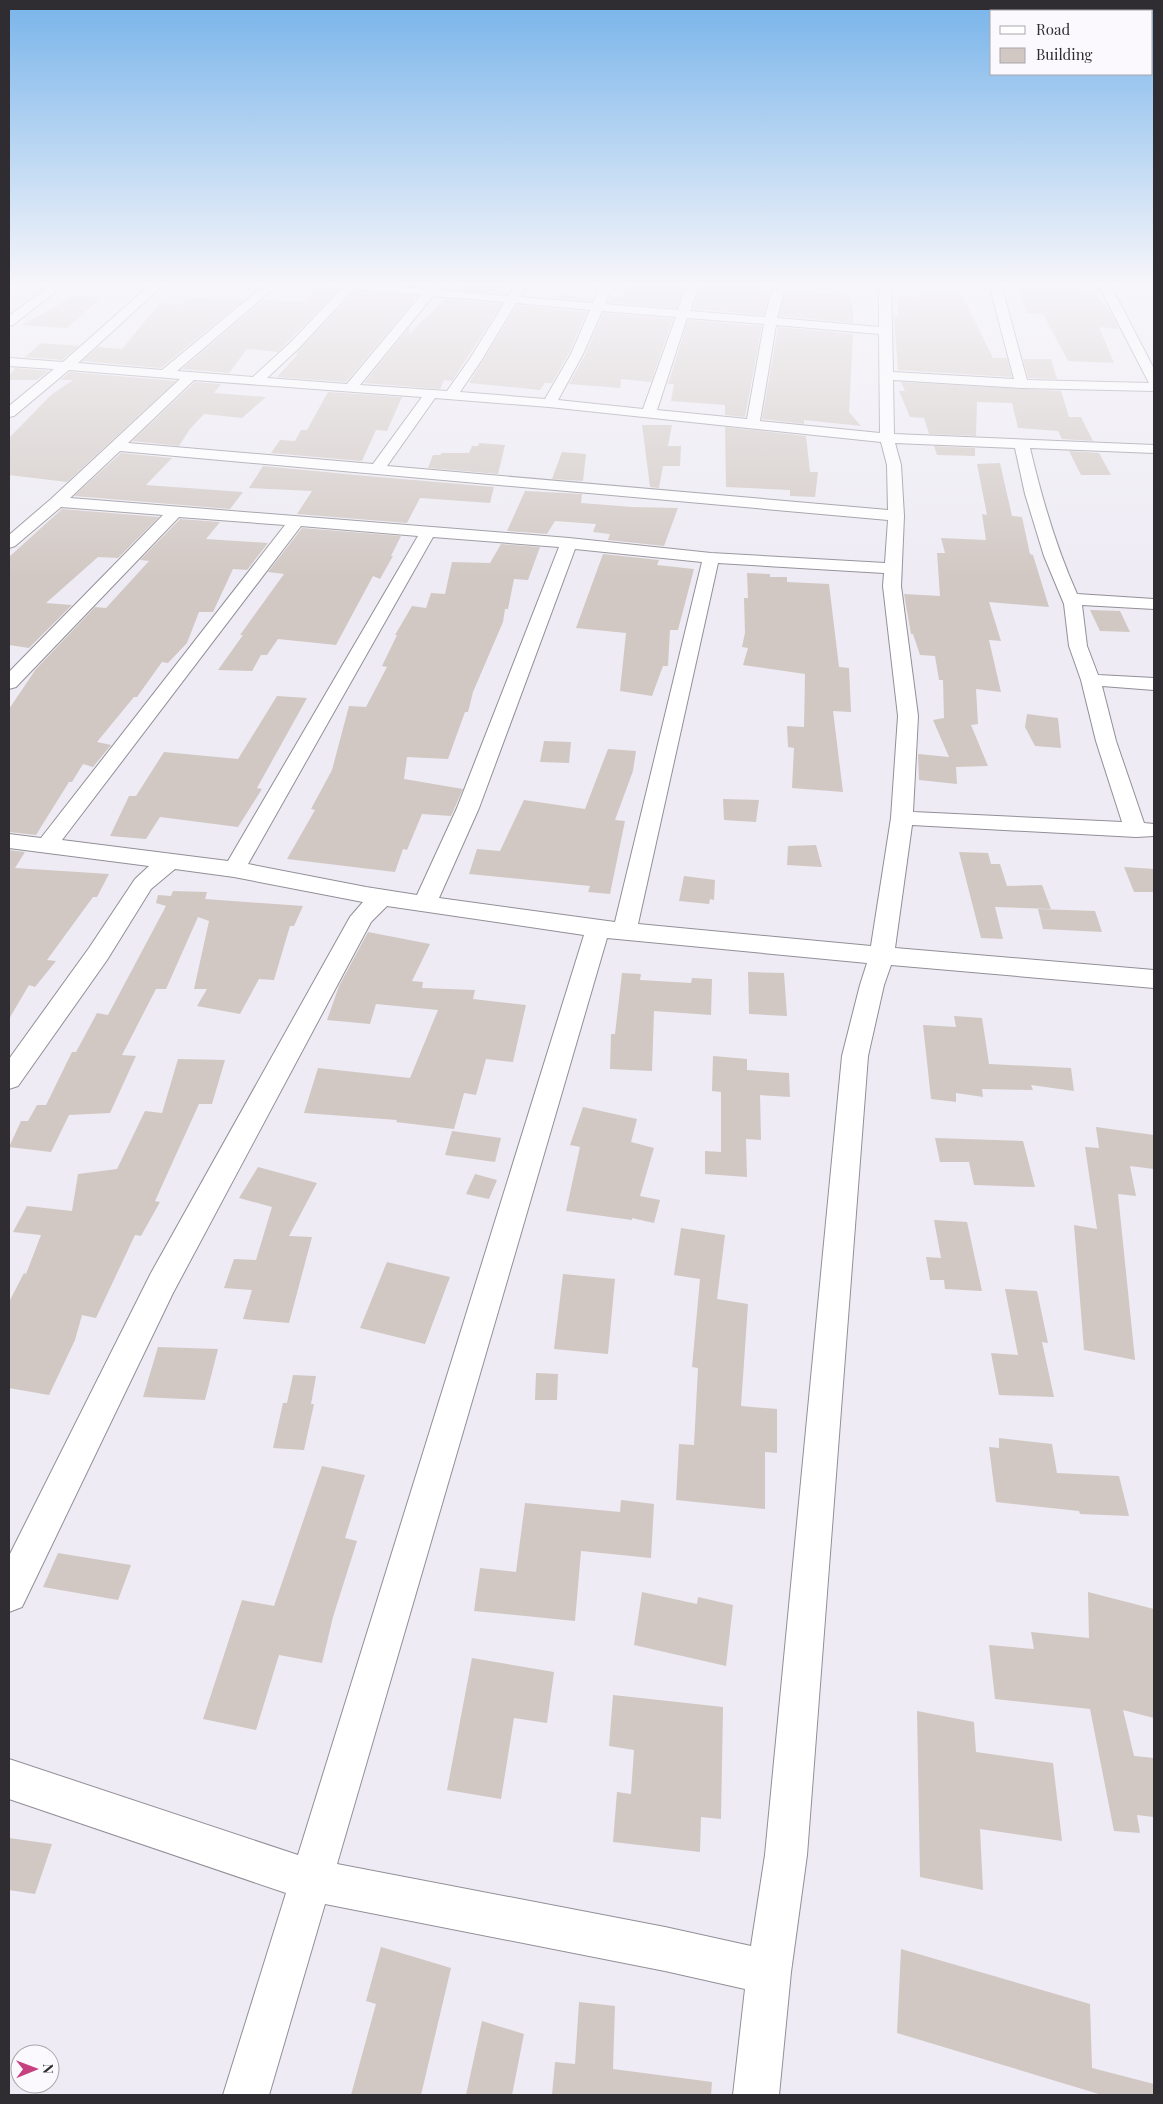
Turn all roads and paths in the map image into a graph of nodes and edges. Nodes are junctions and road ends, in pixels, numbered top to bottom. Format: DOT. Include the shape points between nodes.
graph roads {
  1 [pos="46,382"];
  2 [pos="184,382"];
  3 [pos="286,382"];
  4 [pos="354,382"];
  5 [pos="460,382"];
  6 [pos="561,382"];
  7 [pos="660,382"];
  8 [pos="760,382"];
  9 [pos="887,382"];
  10 [pos="991,382"];
  11 [pos="1022,384"];
  12 [pos="350,387"];
  13 [pos="1154,387"];
  14 [pos="431,394"];
  15 [pos="450,396"];
  16 [pos="549,403"];
  17 [pos="649,412"];
  18 [pos="9,414"];
  19 [pos="753,423"];
  20 [pos="887,438"];
  21 [pos="1022,443"];
  22 [pos="117,446"];
  23 [pos="1154,449"];
  24 [pos="377,469"];
  25 [pos="57,502"];
  26 [pos="176,512"];
  27 [pos="896,516"];
  28 [pos="296,522"];
  29 [pos="428,532"];
  30 [pos="9,543"];
  31 [pos="569,544"];
  32 [pos="712,558"];
  33 [pos="894,569"];
  34 [pos="1072,599"];
  35 [pos="1154,604"];
  36 [pos="1090,680"];
  37 [pos="9,684"];
  38 [pos="1154,684"];
  39 [pos="902,818"];
  40 [pos="1145,830"];
  41 [pos="9,841"];
  42 [pos="46,846"];
  43 [pos="170,862"];
  44 [pos="234,869"];
  45 [pos="382,898"];
  46 [pos="425,903"];
  47 [pos="612,930"];
  48 [pos="882,956"];
  49 [pos="1154,979"];
  50 [pos="9,1079"];
  51 [pos="9,1594"];
  52 [pos="9,1778"];
  53 [pos="310,1880"];
  54 [pos="769,1972"];
  55 [pos="246,2095"];
  56 [pos="756,2095"];
  1 -- 18 [label="street"];
  2 -- 22 [label="street"];
  3 -- 12 [label="street"];
  4 -- 12 [label="street"];
  5 -- 15 [label="street"];
  6 -- 16 [label="street"];
  7 -- 17 [label="street"];
  8 -- 19 [label="street"];
  9 -- 20 [label="street"];
  10 -- 11 [label="street"];
  11 -- 13 [label="street"];
  12 -- 14 [label="street"];
  14 -- 15 [label="street"];
  14 -- 24 [label="street"];
  15 -- 16 [label="street"];
  16 -- 17 [label="street"];
  17 -- 19 [label="street"];
  19 -- 20 [label="street"];
  20 -- 21 [label="street"];
  20 -- 27 [label="street" via="894,466"];
  21 -- 23 [label="street"];
  21 -- 34 [label="street" via="1052,556"];
  22 -- 24 [label="street"];
  22 -- 25 [label="street"];
  24 -- 27 [label="street"];
  25 -- 26 [label="street"];
  25 -- 30 [label="street"];
  26 -- 28 [label="street"];
  26 -- 37 [label="street"];
  27 -- 33 [label="street"];
  28 -- 29 [label="street"];
  28 -- 42 [label="street"];
  29 -- 31 [label="street"];
  29 -- 44 [label="street"];
  31 -- 32 [label="street"];
  31 -- 46 [label="street" via="468,808"];
  32 -- 33 [label="street"];
  32 -- 47 [label="street"];
  33 -- 39 [label="street" via="892,586 908,716"];
  34 -- 35 [label="street"];
  34 -- 36 [label="street" via="1078,646"];
  36 -- 38 [label="street"];
  36 -- 40 [label="street" via="1106,741"];
  39 -- 40 [label="street"];
  39 -- 48 [label="street"];
  41 -- 42 [label="street"];
  42 -- 43 [label="street"];
  43 -- 44 [label="street"];
  43 -- 50 [label="street" via="143,884 98,954"];
  44 -- 45 [label="street"];
  45 -- 46 [label="street"];
  45 -- 51 [label="street" via="362,917 162,1283"];
  46 -- 47 [label="street"];
  47 -- 48 [label="street"];
  47 -- 53 [label="street"];
  48 -- 49 [label="street"];
  48 -- 54 [label="street" via="854,1056 786,1855"];
  52 -- 53 [label="street"];
  53 -- 54 [label="street"];
  53 -- 55 [label="street"];
  54 -- 56 [label="street"];
}
